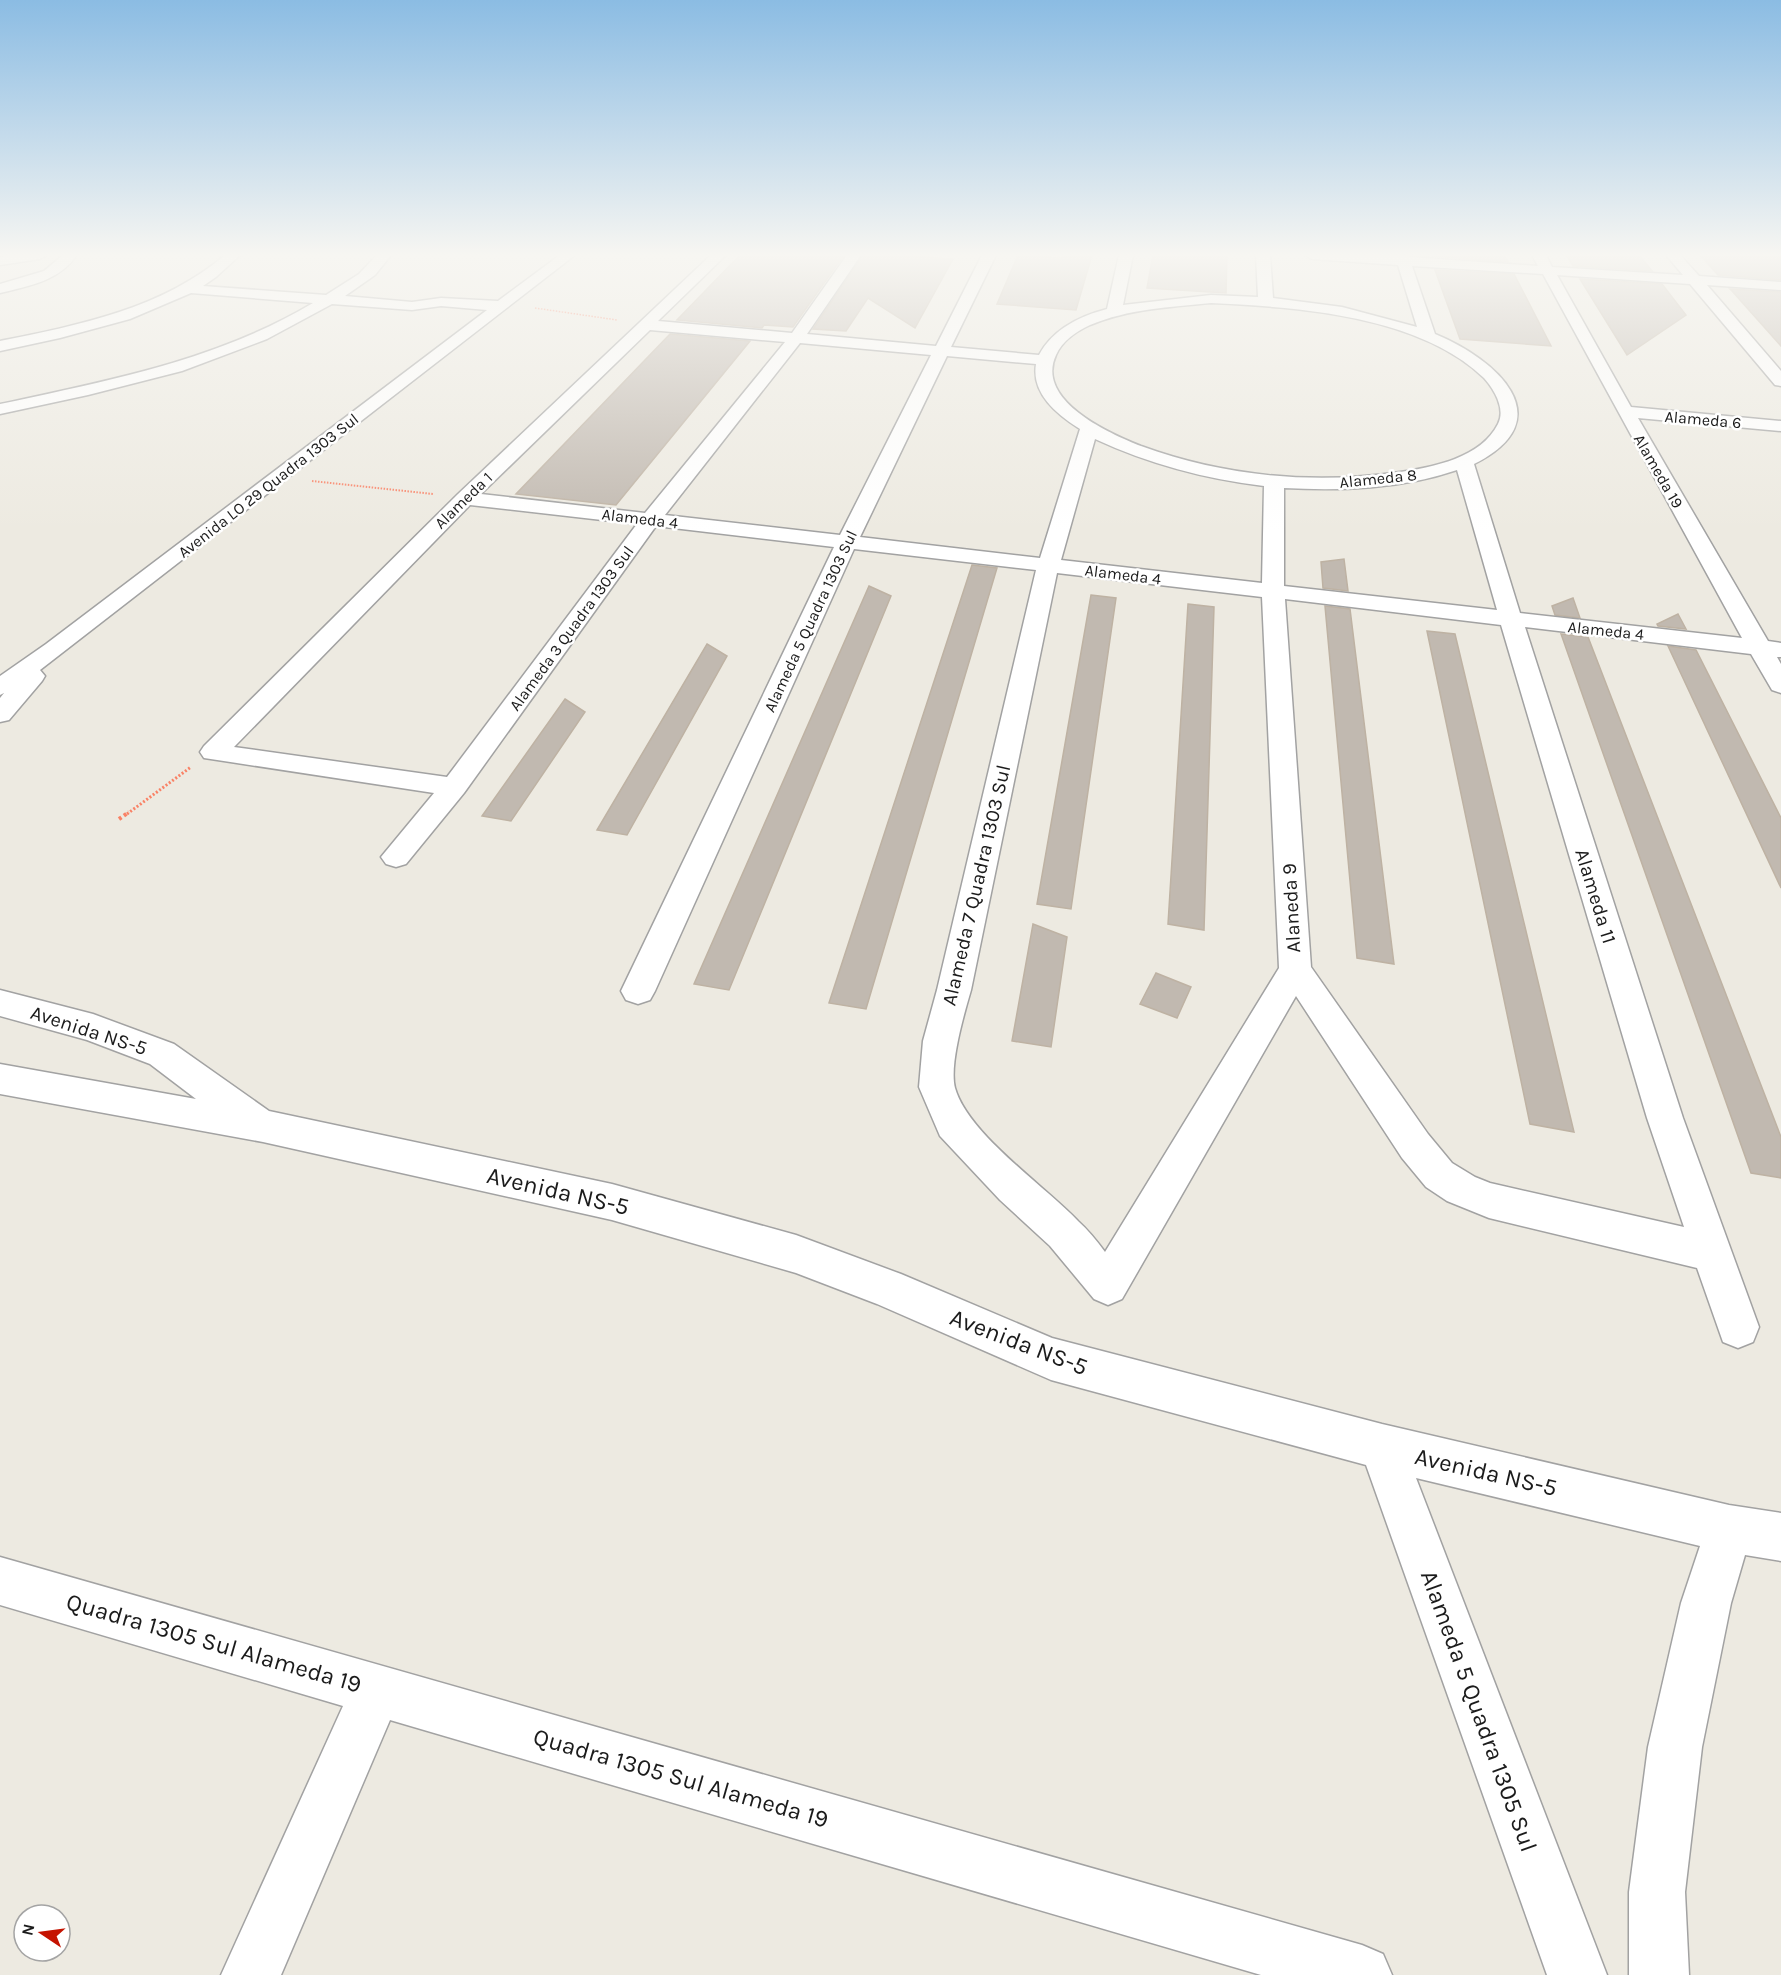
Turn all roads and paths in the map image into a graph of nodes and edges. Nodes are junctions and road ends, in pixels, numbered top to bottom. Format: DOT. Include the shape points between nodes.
graph roads {
  1 [pos="229,347"];
  2 [pos="446,347"];
  3 [pos="623,347"];
  4 [pos="789,347"];
  5 [pos="911,347"];
  6 [pos="944,347"];
  7 [pos="1052,347"];
  8 [pos="1449,347"];
  9 [pos="1590,347"];
  10 [pos="1752,347"];
  11 [pos="943,350"];
  12 [pos="1043,360"];
  13 [pos="1781,381"];
  14 [pos="0,410"];
  15 [pos="1625,412"];
  16 [pos="1781,426"];
  17 [pos="1089,428"];
  18 [pos="1464,462"];
  19 [pos="279,477"];
  20 [pos="1274,481"];
  21 [pos="465,498"];
  22 [pos="651,519"];
  23 [pos="847,542"];
  24 [pos="1048,566"];
  25 [pos="1273,592"];
  26 [pos="1511,620"];
  27 [pos="1770,648"];
  28 [pos="55,649"];
  29 [pos="1781,685"];
  30 [pos="0,687"];
  31 [pos="0,714"];
  32 [pos="213,752"];
  33 [pos="454,787"];
  34 [pos="119,819"];
  35 [pos="396,857"];
  36 [pos="1294,969"];
  37 [pos="638,991"];
  38 [pos="0,1003"];
  39 [pos="0,1078"];
  40 [pos="263,1126"];
  41 [pos="1713,1253"];
  42 [pos="1108,1285"];
  43 [pos="1738,1328"];
  44 [pos="1382,1447"];
  45 [pos="1729,1529"];
  46 [pos="1781,1537"];
  47 [pos="0,1581"];
  48 [pos="377,1690"];
  49 [pos="251,1975"];
  50 [pos="1362,1975"];
  51 [pos="1577,1975"];
  52 [pos="1659,1975"];
  1 -- 14 [label="street" via="135,378"];
  2 -- 19 [label="street, Avenida LO 29 Quadra 1303 Sul"];
  3 -- 21 [label="street, Alameda 1"];
  4 -- 22 [label="street, Alameda 3 Quadra 1303 Sul"];
  5 -- 11 [label="street"];
  6 -- 11 [label="street, Alameda 5 Quadra 1303 Sul"];
  7 -- 12 [label="street, Alameda 8"];
  8 -- 18 [label="street, Alameda 8" via="1492,376 1507,399 1509,422 1495,443"];
  9 -- 15 [label="street, Alameda 19"];
  10 -- 13 [label="street"];
  11 -- 12 [label="street"];
  11 -- 23 [label="street, Alameda 5 Quadra 1303 Sul"];
  12 -- 17 [label="street, Alameda 8" via="1044,382 1059,405"];
  15 -- 16 [label="street, Alameda 6"];
  15 -- 27 [label="street, Alameda 19"];
  17 -- 20 [label="street, Alameda 8" via="1138,451 1202,470"];
  17 -- 24 [label="street, Alameda 7 Quadra 1303 Sul"];
  18 -- 20 [label="street, Alameda 8" via="1413,477 1347,483"];
  18 -- 26 [label="street, Alameda 11"];
  19 -- 21 [label="path"];
  19 -- 28 [label="street, Avenida LO 29 Quadra 1303 Sul"];
  20 -- 25 [label="street, Alaneda 9"];
  21 -- 22 [label="street, Alameda 4"];
  21 -- 32 [label="street, Alameda 1"];
  22 -- 23 [label="street, Alameda 4"];
  22 -- 33 [label="street, Alameda 3 Quadra 1303 Sul"];
  23 -- 24 [label="street, Alameda 4"];
  23 -- 37 [label="street, Alameda 5 Quadra 1303 Sul"];
  24 -- 25 [label="street, Alameda 4"];
  24 -- 42 [label="street, Alameda 7 Quadra 1303 Sul" via="940,1041 937,1087 953,1125 1064,1233"];
  25 -- 26 [label="street, Alameda 4"];
  25 -- 36 [label="street, Alaneda 9"];
  26 -- 27 [label="street, Alameda 4"];
  26 -- 41 [label="street, Alameda 11" via="1661,1106"];
  27 -- 29 [label="street, Alameda 19"];
  28 -- 30 [label="street"];
  28 -- 31 [label="street"];
  32 -- 33 [label="street"];
  32 -- 34 [label="path"];
  33 -- 35 [label="street, Alameda 3 Quadra 1303 Sul"];
  36 -- 41 [label="street" via="1439,1175 1489,1200"];
  36 -- 42 [label="street, Alaneda 9"];
  38 -- 40 [label="street, Avenida NS-5" via="93,1028 162,1054"];
  39 -- 40 [label="street, Avenida NS-5"];
  40 -- 44 [label="street, Avenida NS-5" via="612,1202 796,1254 887,1288 1051,1359"];
  41 -- 43 [label="street, Alameda 11"];
  44 -- 45 [label="street, Avenida NS-5"];
  44 -- 51 [label="street, Alameda 5 Quadra 1305 Sul"];
  45 -- 46 [label="street, Avenida NS-5"];
  45 -- 52 [label="street" via="1706,1603 1675,1748 1657,1892"];
  47 -- 48 [label="street, Quadra 1305 Sul Alameda 19"];
  48 -- 49 [label="street"];
  48 -- 50 [label="street, Quadra 1305 Sul Alameda 19"];
}
